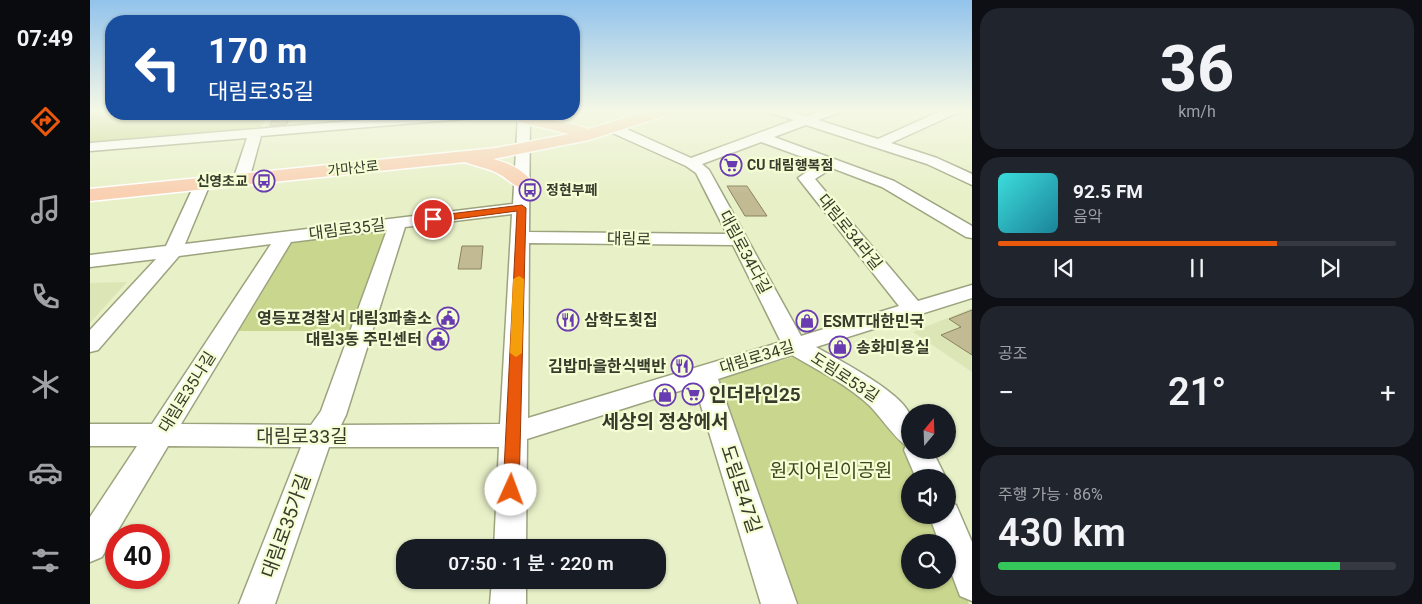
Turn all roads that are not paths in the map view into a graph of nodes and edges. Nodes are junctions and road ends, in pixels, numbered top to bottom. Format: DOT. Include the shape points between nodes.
graph roads {
  1 [pos="194,138"];
  2 [pos="254,138"];
  3 [pos="524,138"];
  4 [pos="566,138"];
  5 [pos="631,138"];
  6 [pos="758,138"];
  7 [pos="764,138"];
  8 [pos="861,138"];
  9 [pos="891,138"];
  10 [pos="878,144"];
  11 [pos="90,147"];
  12 [pos="524,147"];
  13 [pos="452,158"];
  14 [pos="691,163"];
  15 [pos="830,163"];
  16 [pos="242,180"];
  17 [pos="972,180"];
  18 [pos="523,183"];
  19 [pos="202,184"];
  20 [pos="90,195"];
  21 [pos="522,208"];
  22 [pos="398,223"];
  23 [pos="972,233"];
  24 [pos="285,237"];
  25 [pos="520,237"];
  26 [pos="738,240"];
  27 [pos="173,251"];
  28 [pos="90,261"];
  29 [pos="972,291"];
  30 [pos="913,309"];
  31 [pos="90,344"];
  32 [pos="795,346"];
  33 [pos="704,374"];
  34 [pos="901,423"];
  35 [pos="513,433"];
  36 [pos="90,435"];
  37 [pos="160,435"];
  38 [pos="318,436"];
  39 [pos="949,524"];
  40 [pos="510,539"];
  41 [pos="90,546"];
  42 [pos="972,584"];
  43 [pos="509,589"];
  44 [pos="257,604"];
  45 [pos="508,604"];
  46 [pos="779,604"];
  1 -- 11 [label="street"];
  2 -- 16 [label="street"];
  3 -- 12 [label="street"];
  4 -- 12 [label="main road, 가마산로"];
  5 -- 14 [label="street"];
  6 -- 14 [label="street"];
  7 -- 15 [label="street"];
  8 -- 10 [label="street"];
  9 -- 10 [label="street"];
  10 -- 17 [label="street" via="932,161"];
  12 -- 13 [label="main road, 가마산로"];
  12 -- 18 [label="street"];
  13 -- 16 [label="main road, 가마산로"];
  13 -- 18 [label="main road" via="472,159 496,166 516,175"];
  14 -- 26 [label="street, 대림로34다길" via="702,170"];
  15 -- 23 [label="street" via="888,184"];
  15 -- 30 [label="street, 대림로34라길" via="806,178"];
  16 -- 19 [label="main road, 가마산로"];
  18 -- 21 [label="street"];
  19 -- 20 [label="main road, 가마산로"];
  19 -- 27 [label="street"];
  21 -- 22 [label="street, 대림로35길"];
  21 -- 25 [label="street"];
  22 -- 24 [label="street, 대림로35길"];
  22 -- 38 [label="street, 대림로35가길" via="333,415"];
  24 -- 27 [label="street, 대림로35길"];
  24 -- 37 [label="street, 대림로35나길"];
  25 -- 26 [label="street, 대림로"];
  25 -- 35 [label="street"];
  26 -- 32 [label="street, 대림로34다길"];
  27 -- 28 [label="street, 대림로35길"];
  27 -- 31 [label="street"];
  29 -- 30 [label="street, 대림로34길"];
  30 -- 32 [label="street, 대림로34길"];
  32 -- 33 [label="street, 대림로34길"];
  32 -- 34 [label="street, 도림로53길" via="866,386"];
  33 -- 35 [label="street, 대림로34길"];
  33 -- 46 [label="street, 도림로47길"];
  35 -- 38 [label="street, 대림로33길" via="493,437"];
  35 -- 40 [label="street"];
  36 -- 37 [label="street, 대림로33길"];
  37 -- 38 [label="street, 대림로33길"];
  37 -- 41 [label="street, 대림로35나길"];
  38 -- 44 [label="street, 대림로35가길"];
  39 -- 42 [label="street"];
  43 -- 45 [label="street"];
}
